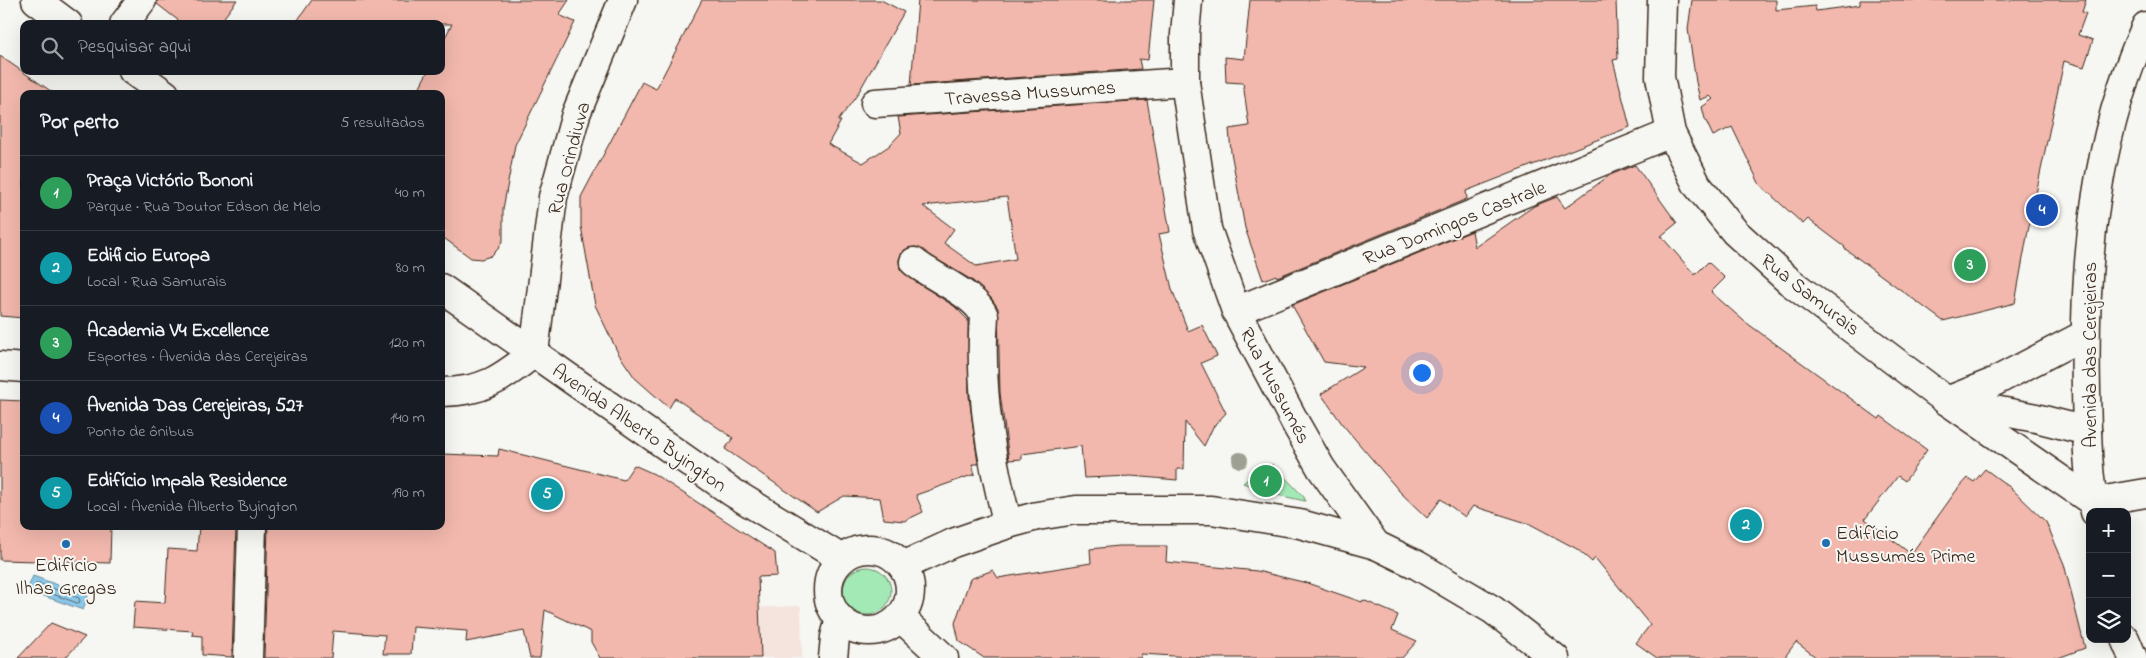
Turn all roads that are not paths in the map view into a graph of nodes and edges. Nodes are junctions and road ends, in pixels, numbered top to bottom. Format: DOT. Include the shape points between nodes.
graph roads {
  1 [pos="36,0"];
  2 [pos="142,0"];
  3 [pos="624,0"];
  4 [pos="1188,0"];
  5 [pos="1662,0"];
  6 [pos="63,20"];
  7 [pos="127,20"];
  8 [pos="2146,26"];
  9 [pos="138,75"];
  10 [pos="1185,82"];
  11 [pos="159,90"];
  12 [pos="875,103"];
  13 [pos="1671,133"];
  14 [pos="914,262"];
  15 [pos="445,291"];
  16 [pos="1236,311"];
  17 [pos="2084,335"];
  18 [pos="534,353"];
  19 [pos="0,366"];
  20 [pos="20,368"];
  21 [pos="445,392"];
  22 [pos="1947,401"];
  23 [pos="2087,431"];
  24 [pos="2146,493"];
  25 [pos="2094,507"];
  26 [pos="1008,524"];
  27 [pos="252,530"];
  28 [pos="1376,544"];
  29 [pos="842,559"];
  30 [pos="902,566"];
  31 [pos="900,618"];
  32 [pos="840,619"];
  33 [pos="2127,643"];
  34 [pos="248,658"];
  35 [pos="833,658"];
  36 [pos="944,658"];
  37 [pos="1555,658"];
  38 [pos="2133,658"];
  1 -- 6 [label="street"];
  2 -- 7 [label="street"];
  3 -- 18 [label="street, Rua Orindiuva" via="576,114 553,197"];
  4 -- 10 [label="street, Rua Mussumés"];
  5 -- 13 [label="street, Rua Samurais" via="1660,77"];
  8 -- 17 [label="street, Avenida das Cerejeiras" via="2115,111 2098,179 2088,259"];
  9 -- 11 [label="street"];
  10 -- 12 [label="street, Travessa Mussumes"];
  10 -- 16 [label="street, Rua Mussumés" via="1207,229"];
  13 -- 16 [label="street, Rua Domingos Castrale"];
  13 -- 22 [label="street, Rua Samurais" via="1697,185 1740,237 1789,281"];
  14 -- 26 [label="street" via="965,295 984,316 983,366 990,442"];
  15 -- 18 [label="street, Avenida Alberto Byington"];
  16 -- 28 [label="street, Rua Mussumés" via="1321,468"];
  17 -- 22 [label="street" via="1992,384"];
  17 -- 23 [label="street, Avenida das Cerejeiras"];
  18 -- 21 [label="street" via="501,379 476,389"];
  18 -- 29 [label="street, Avenida Alberto Byington" via="732,492"];
  19 -- 20 [label="street"];
  22 -- 23 [label="street"];
  22 -- 25 [label="street, Rua Samurais"];
  23 -- 25 [label="street, Avenida das Cerejeiras"];
  24 -- 25 [label="street"];
  26 -- 28 [label="street" via="1076,510 1211,510 1300,524"];
  26 -- 30 [label="street" via="953,543"];
  27 -- 34 [label="street"];
  28 -- 37 [label="street, Rua Mussumés" via="1494,610"];
  29 -- 30 [label="street" via="867,549 893,557"];
  29 -- 32 [label="street" via="829,582 828,596"];
  30 -- 31 [label="street" via="909,579 910,592"];
  31 -- 32 [label="street" via="889,626 864,631"];
  31 -- 36 [label="street"];
  32 -- 35 [label="street"];
  33 -- 38 [label="street"];
}
